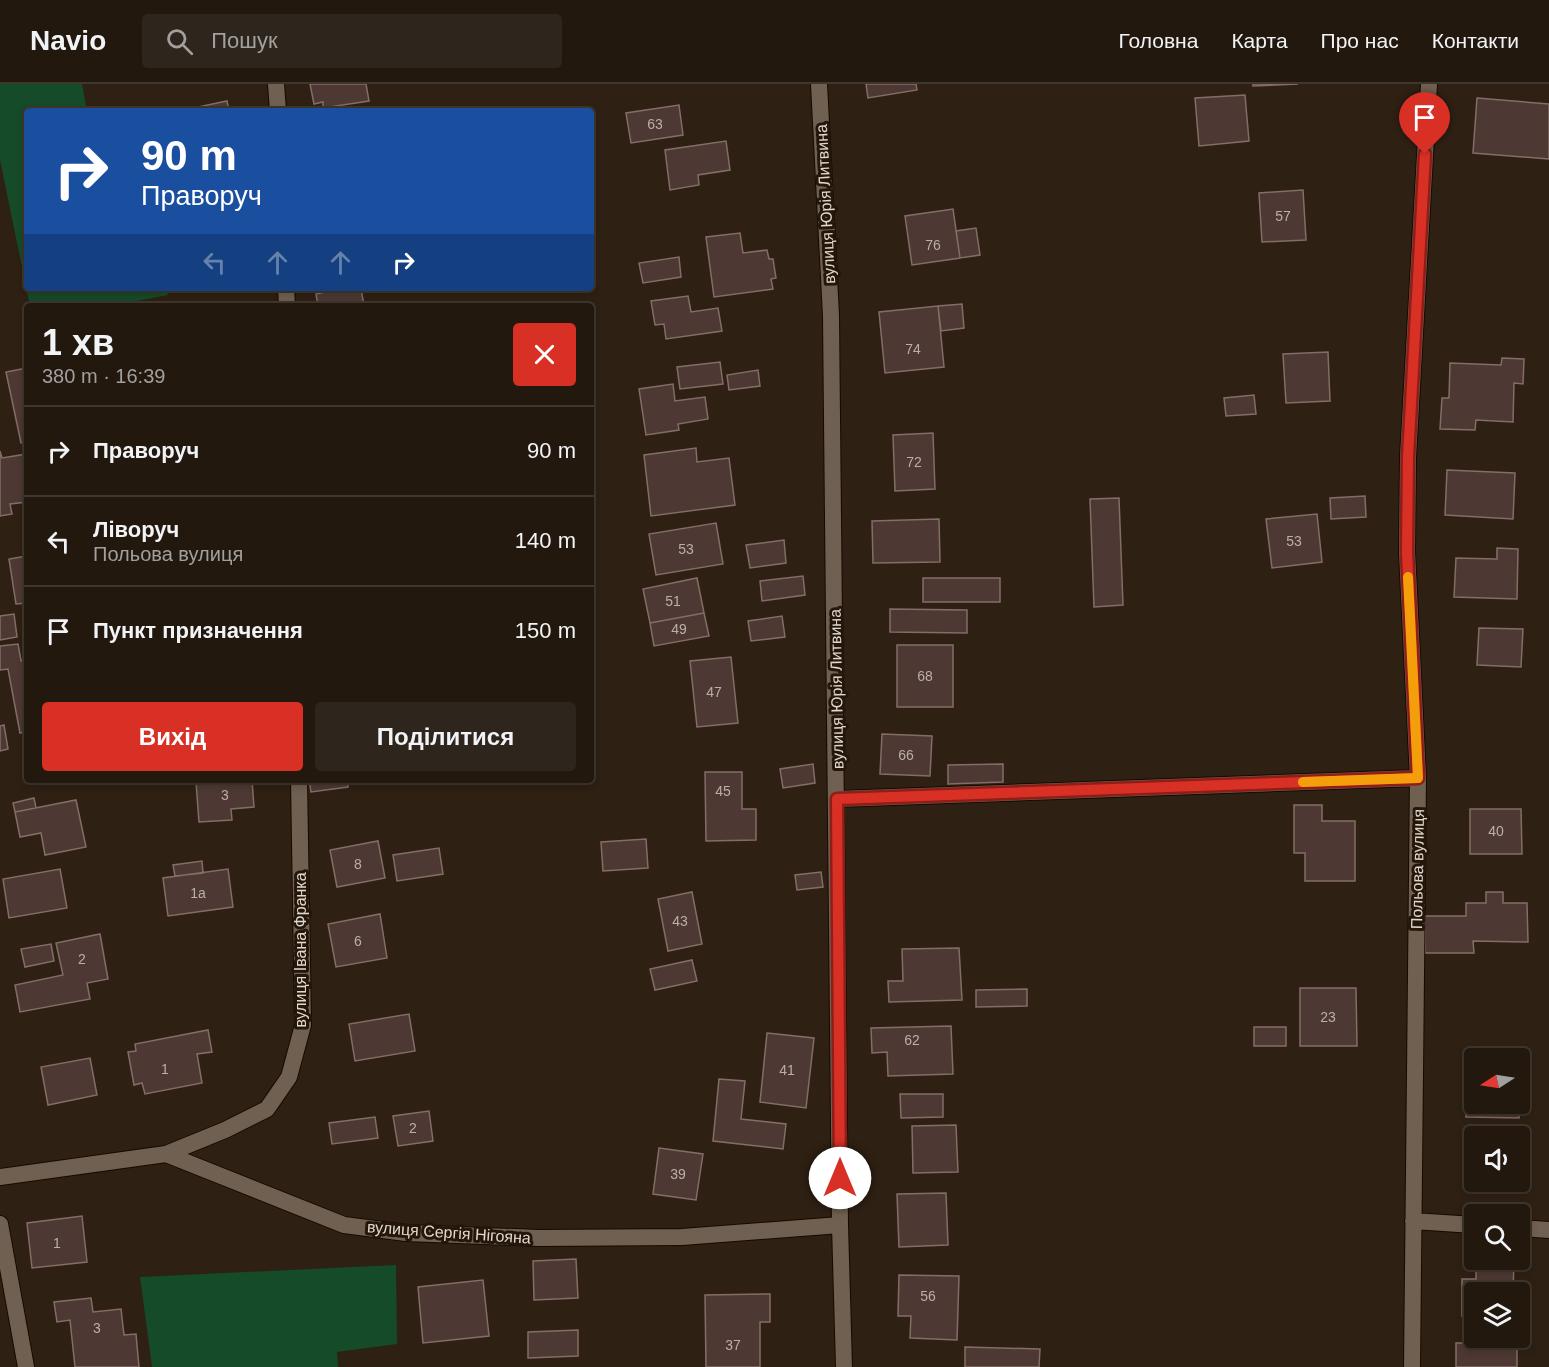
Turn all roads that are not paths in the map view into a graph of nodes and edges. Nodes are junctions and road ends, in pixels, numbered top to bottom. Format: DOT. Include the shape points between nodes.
graph roads {
  1 [pos="276,84"];
  2 [pos="819,84"];
  3 [pos="1429,84"];
  4 [pos="278,108"];
  5 [pos="1418,778"];
  6 [pos="300,783"];
  7 [pos="837,799"];
  8 [pos="166,1154"];
  9 [pos="0,1177"];
  10 [pos="1413,1221"];
  11 [pos="0,1224"];
  12 [pos="1464,1224"];
  13 [pos="840,1225"];
  14 [pos="1530,1229"];
  15 [pos="1549,1230"];
  16 [pos="26,1367"];
  17 [pos="844,1367"];
  18 [pos="1412,1367"];
  1 -- 4 [label="street"];
  2 -- 7 [label="street, вулиця Юрія Литвина" via="831,316"];
  3 -- 5 [label="street, Польова вулиця" via="1408,457 1407,540"];
  5 -- 7 [label="street"];
  5 -- 10 [label="street, Польова вулиця"];
  6 -- 8 [label="street, вулиця Івана Франка" via="303,1024 289,1077 267,1109"];
  7 -- 13 [label="street, вулиця Юрія Литвина"];
  8 -- 9 [label="street, вулиця Сергія Нігояна"];
  8 -- 13 [label="street, вулиця Сергія Нігояна" via="344,1225 406,1233 539,1238 682,1237"];
  10 -- 12 [label="street"];
  10 -- 18 [label="street, Польова вулиця"];
  11 -- 16 [label="street"];
  13 -- 17 [label="street, вулиця Юрія Литвина"];
  14 -- 15 [label="street"];
}
